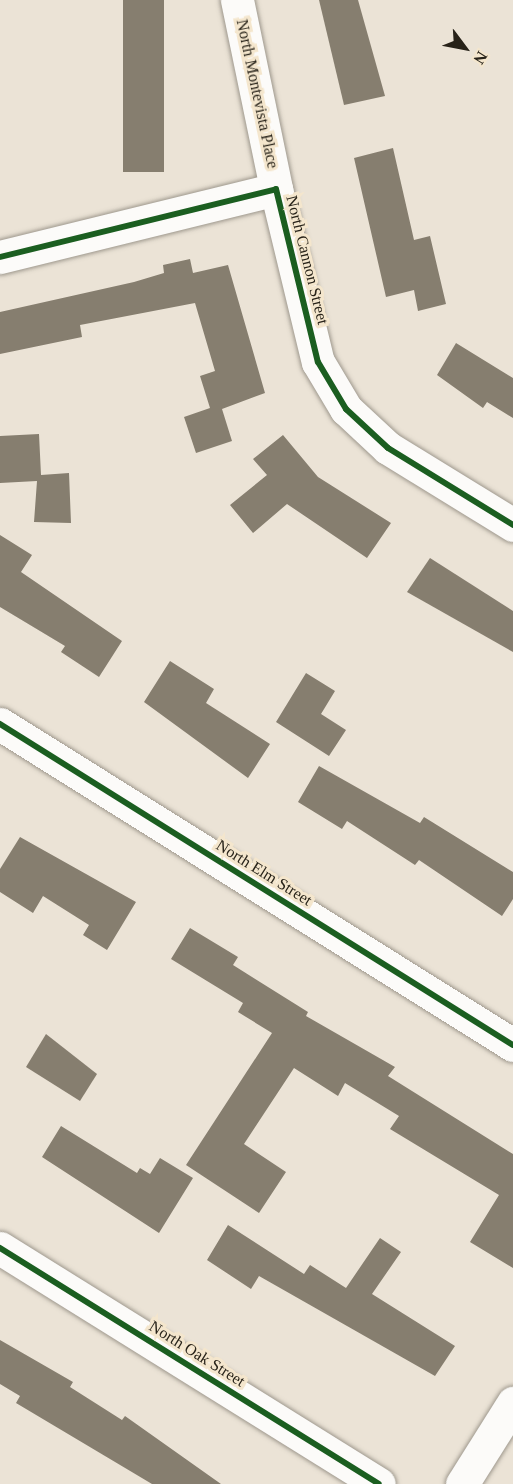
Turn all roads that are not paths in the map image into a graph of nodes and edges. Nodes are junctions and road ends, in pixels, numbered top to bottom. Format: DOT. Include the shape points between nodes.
graph roads {
  1 [pos="237,0"];
  2 [pos="276,189"];
  3 [pos="0,256"];
  4 [pos="513,525"];
  5 [pos="0,724"];
  6 [pos="513,1045"];
  7 [pos="0,1248"];
  8 [pos="513,1403"];
  9 [pos="379,1484"];
  10 [pos="462,1484"];
  1 -- 2 [label="street, North Montevista Place"];
  2 -- 3 [label="street, North Cannon Street"];
  2 -- 4 [label="street, North Cannon Street" via="318,362 346,409 388,448"];
  5 -- 6 [label="street, North Elm Street"];
  7 -- 9 [label="street, North Oak Street"];
  8 -- 10 [label="street"];
}
